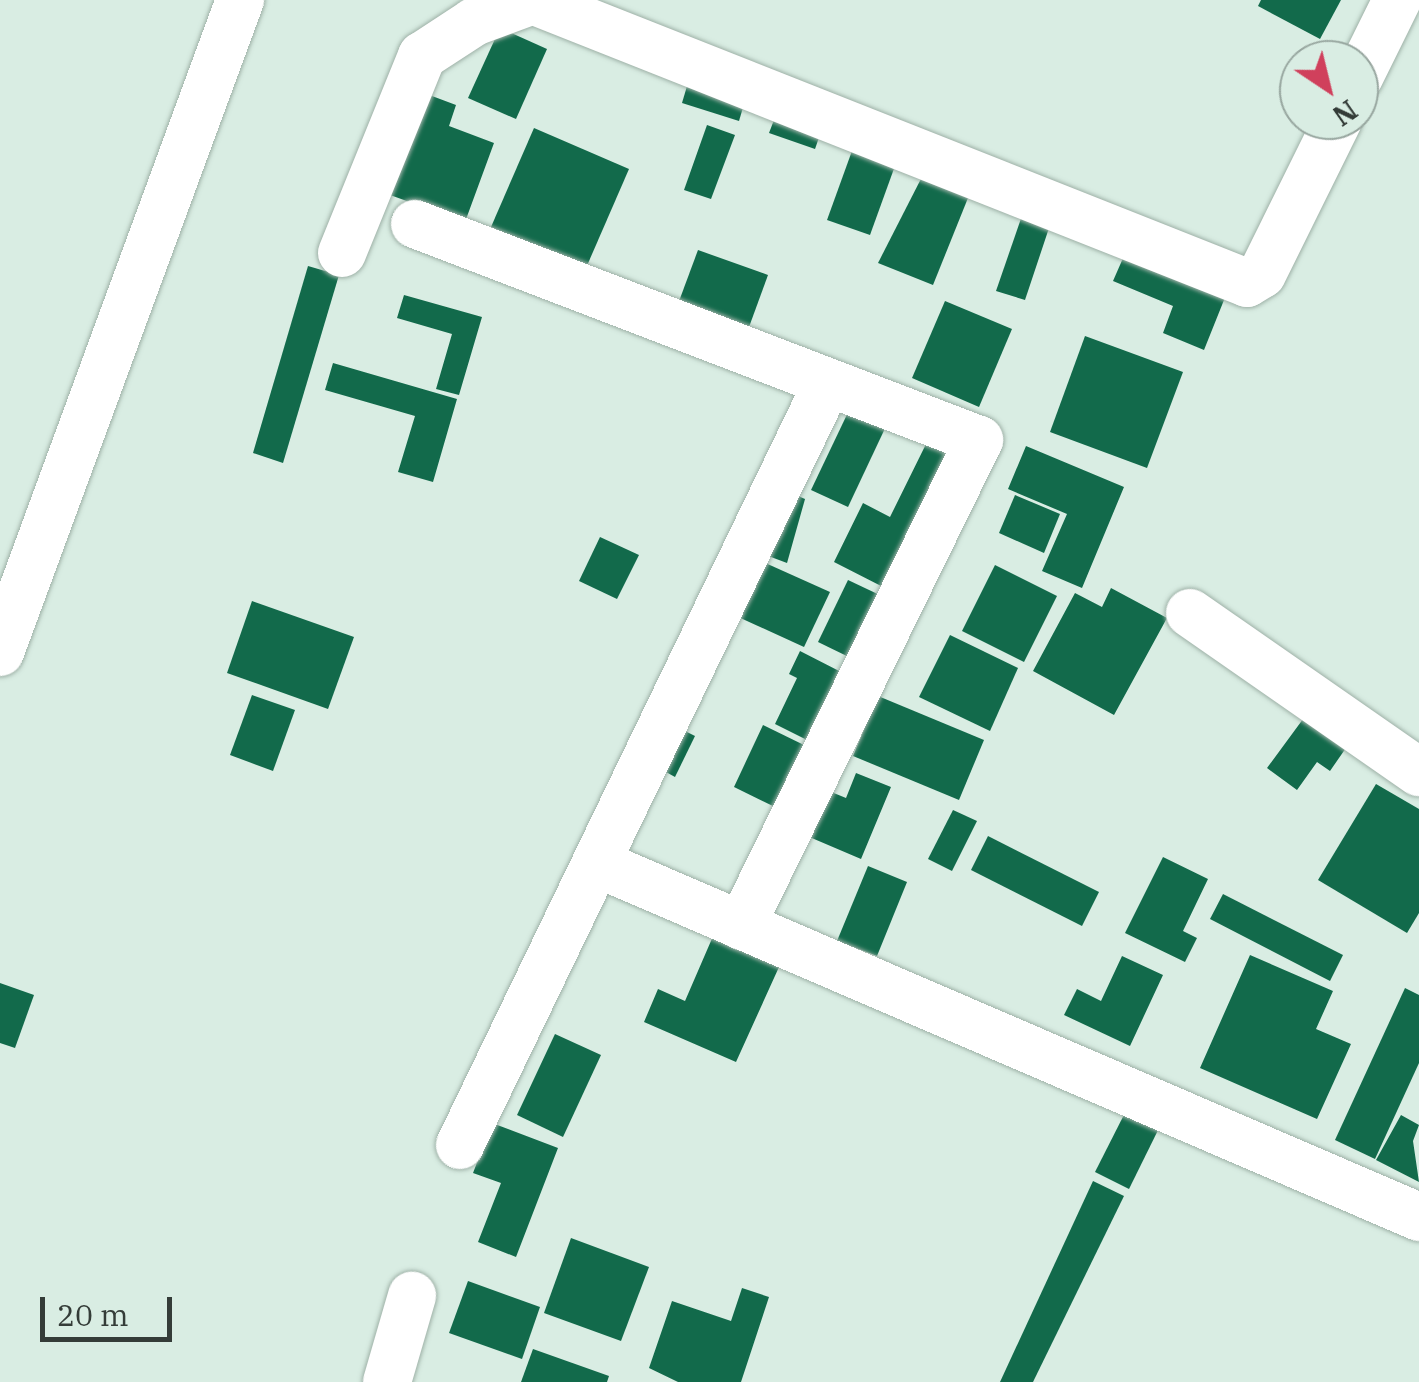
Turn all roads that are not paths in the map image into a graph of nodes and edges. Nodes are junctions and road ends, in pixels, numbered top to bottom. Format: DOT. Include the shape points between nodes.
graph roads {
  1 [pos="240,0"];
  2 [pos="532,0"];
  3 [pos="1397,0"];
  4 [pos="1377,40"];
  5 [pos="1328,140"];
  6 [pos="415,224"];
  7 [pos="342,252"];
  8 [pos="826,384"];
  9 [pos="1190,613"];
  10 [pos="0,652"];
  11 [pos="1419,772"];
  12 [pos="599,864"];
  13 [pos="741,926"];
  14 [pos="460,1145"];
  15 [pos="1419,1216"];
  16 [pos="412,1296"];
  17 [pos="386,1382"];
  1 -- 10 [label="street"];
  2 -- 5 [label="street" via="1247,283 1262,274"];
  2 -- 7 [label="street" via="474,22 422,56"];
  3 -- 4 [label="street"];
  6 -- 8 [label="street" via="561,274"];
  8 -- 12 [label="street"];
  8 -- 13 [label="street" via="980,440"];
  9 -- 11 [label="street"];
  12 -- 13 [label="street"];
  12 -- 14 [label="street"];
  13 -- 15 [label="street"];
  16 -- 17 [label="street"];
}
